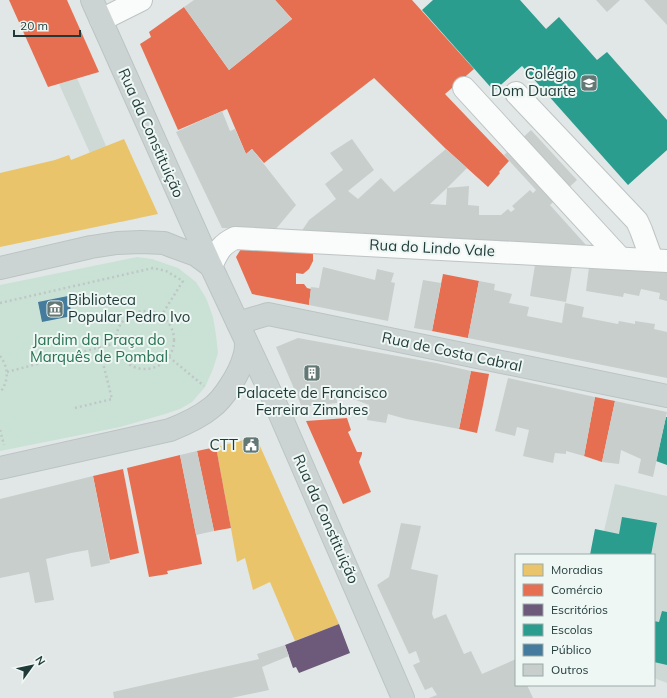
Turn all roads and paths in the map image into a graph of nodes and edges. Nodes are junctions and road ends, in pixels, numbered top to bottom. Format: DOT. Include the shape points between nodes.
graph roads {
  1 [pos="92,0"];
  2 [pos="142,0"];
  3 [pos="101,20"];
  4 [pos="464,88"];
  5 [pos="516,93"];
  6 [pos="620,258"];
  7 [pos="660,260"];
  8 [pos="211,266"];
  9 [pos="0,268"];
  10 [pos="0,303"];
  11 [pos="161,316"];
  12 [pos="242,332"];
  13 [pos="116,343"];
  14 [pos="99,347"];
  15 [pos="0,356"];
  16 [pos="169,356"];
  17 [pos="7,372"];
  18 [pos="0,393"];
  19 [pos="667,396"];
  20 [pos="220,399"];
  21 [pos="75,408"];
  22 [pos="0,468"];
  23 [pos="403,698"];
  1 -- 3 [label="main road, Rua da Constituição"];
  2 -- 3 [label="street"];
  3 -- 8 [label="main road, Rua da Constituição"];
  4 -- 6 [label="street"];
  5 -- 7 [label="street" via="636,221"];
  6 -- 7 [label="street, Rua do Lindo Vale"];
  6 -- 8 [label="street, Rua do Lindo Vale" via="235,238 220,248"];
  8 -- 9 [label="main road" via="196,255 164,243 141,242 91,247"];
  8 -- 12 [label="main road, Rua da Constituição"];
  10 -- 11 [label="path" via="153,268 166,271 183,281"];
  11 -- 13 [label="path" via="143,311 134,313 120,325"];
  11 -- 16 [label="path" via="168,322 174,339"];
  12 -- 19 [label="main road, Rua de Costa Cabral" via="268,314"];
  12 -- 20 [label="main road" via="245,356 235,379"];
  12 -- 23 [label="main road, Rua da Constituição"];
  13 -- 14 [label="path"];
  13 -- 16 [label="path" via="123,359 138,368 155,367"];
  14 -- 17 [label="path"];
  14 -- 21 [label="path" via="112,399"];
  15 -- 17 [label="path" via="5,362"];
  16 -- 20 [label="path"];
  17 -- 18 [label="path" via="4,388"];
  20 -- 22 [label="main road" via="194,420 170,430"];
}
